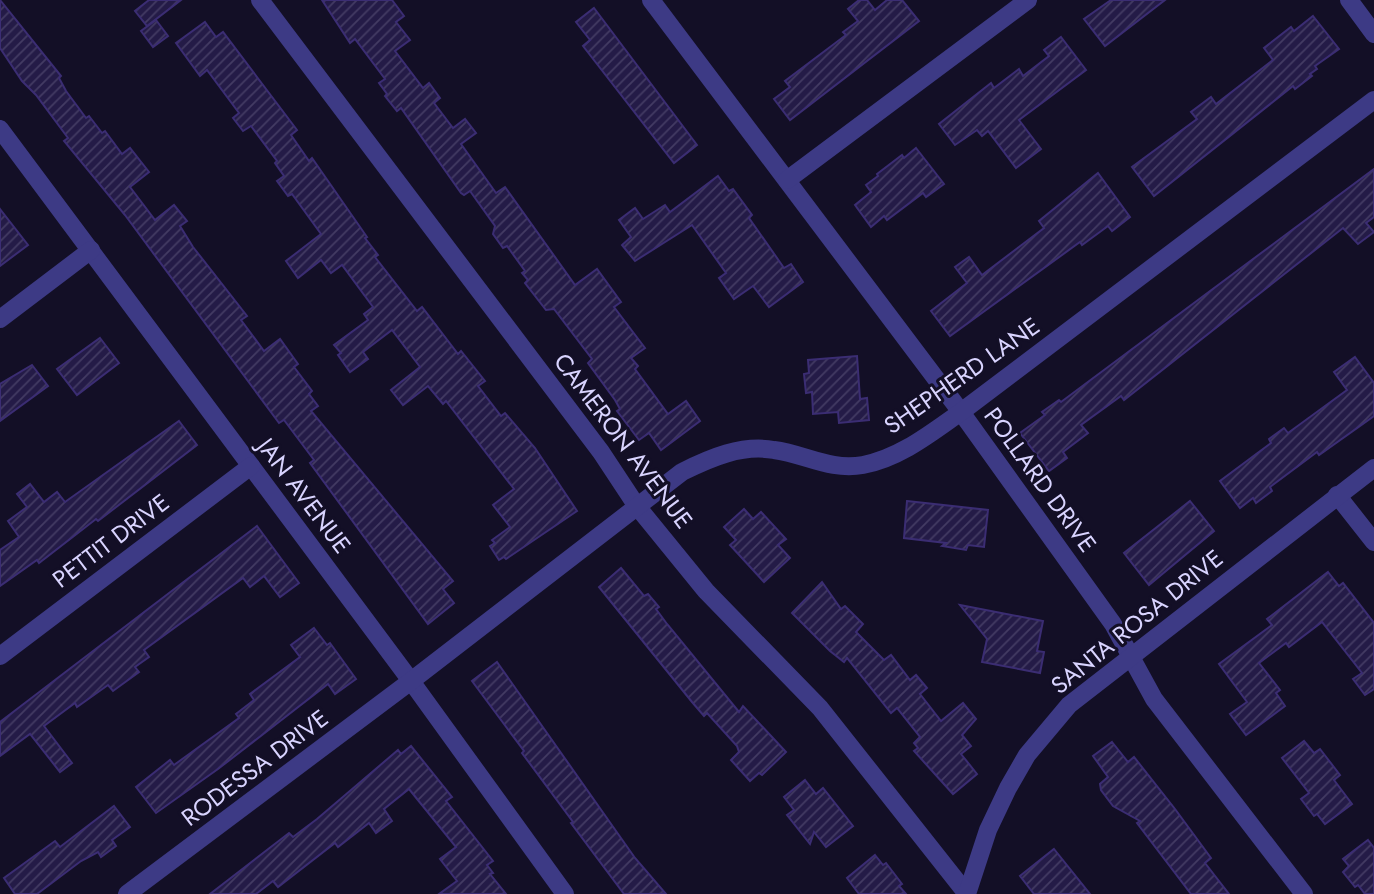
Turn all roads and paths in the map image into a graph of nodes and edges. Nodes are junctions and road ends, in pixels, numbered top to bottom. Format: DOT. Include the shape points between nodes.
graph roads {
  1 [pos="260,0"];
  2 [pos="651,0"];
  3 [pos="1028,0"];
  4 [pos="1349,0"];
  5 [pos="1374,34"];
  6 [pos="1374,100"];
  7 [pos="0,129"];
  8 [pos="787,180"];
  9 [pos="91,250"];
  10 [pos="0,319"];
  11 [pos="961,412"];
  12 [pos="251,466"];
  13 [pos="1374,468"];
  14 [pos="1337,495"];
  15 [pos="636,505"];
  16 [pos="1374,542"];
  17 [pos="1131,655"];
  18 [pos="0,656"];
  19 [pos="411,681"];
  20 [pos="127,894"];
  21 [pos="565,894"];
  22 [pos="967,894"];
  23 [pos="1304,894"];
  1 -- 15 [label="street, CAMERON AVENUE" via="601,452"];
  2 -- 8 [label="street, POLLARD DRIVE"];
  3 -- 8 [label="street"];
  4 -- 5 [label="street"];
  6 -- 11 [label="street, SHEPHERD LANE"];
  7 -- 9 [label="street, JAN AVENUE"];
  8 -- 11 [label="street, POLLARD DRIVE"];
  9 -- 10 [label="street"];
  9 -- 12 [label="street, JAN AVENUE"];
  11 -- 15 [label="street, SHEPHERD LANE" via="890,457 862,466 831,467 773,449 741,450 710,458"];
  11 -- 17 [label="street, POLLARD DRIVE"];
  12 -- 18 [label="street, PETTIT DRIVE"];
  12 -- 19 [label="street, JAN AVENUE"];
  13 -- 14 [label="street, SANTA ROSA DRIVE"];
  14 -- 16 [label="street"];
  14 -- 17 [label="street, SANTA ROSA DRIVE"];
  15 -- 19 [label="street, SHEPHERD LANE"];
  15 -- 22 [label="street, CAMERON AVENUE" via="706,591 844,736"];
  17 -- 22 [label="street, SANTA ROSA DRIVE" via="1069,705 1027,755 988,830"];
  17 -- 23 [label="street, POLLARD DRIVE" via="1154,699"];
  19 -- 20 [label="street, RODESSA DRIVE"];
  19 -- 21 [label="street, JAN AVENUE"];
}
